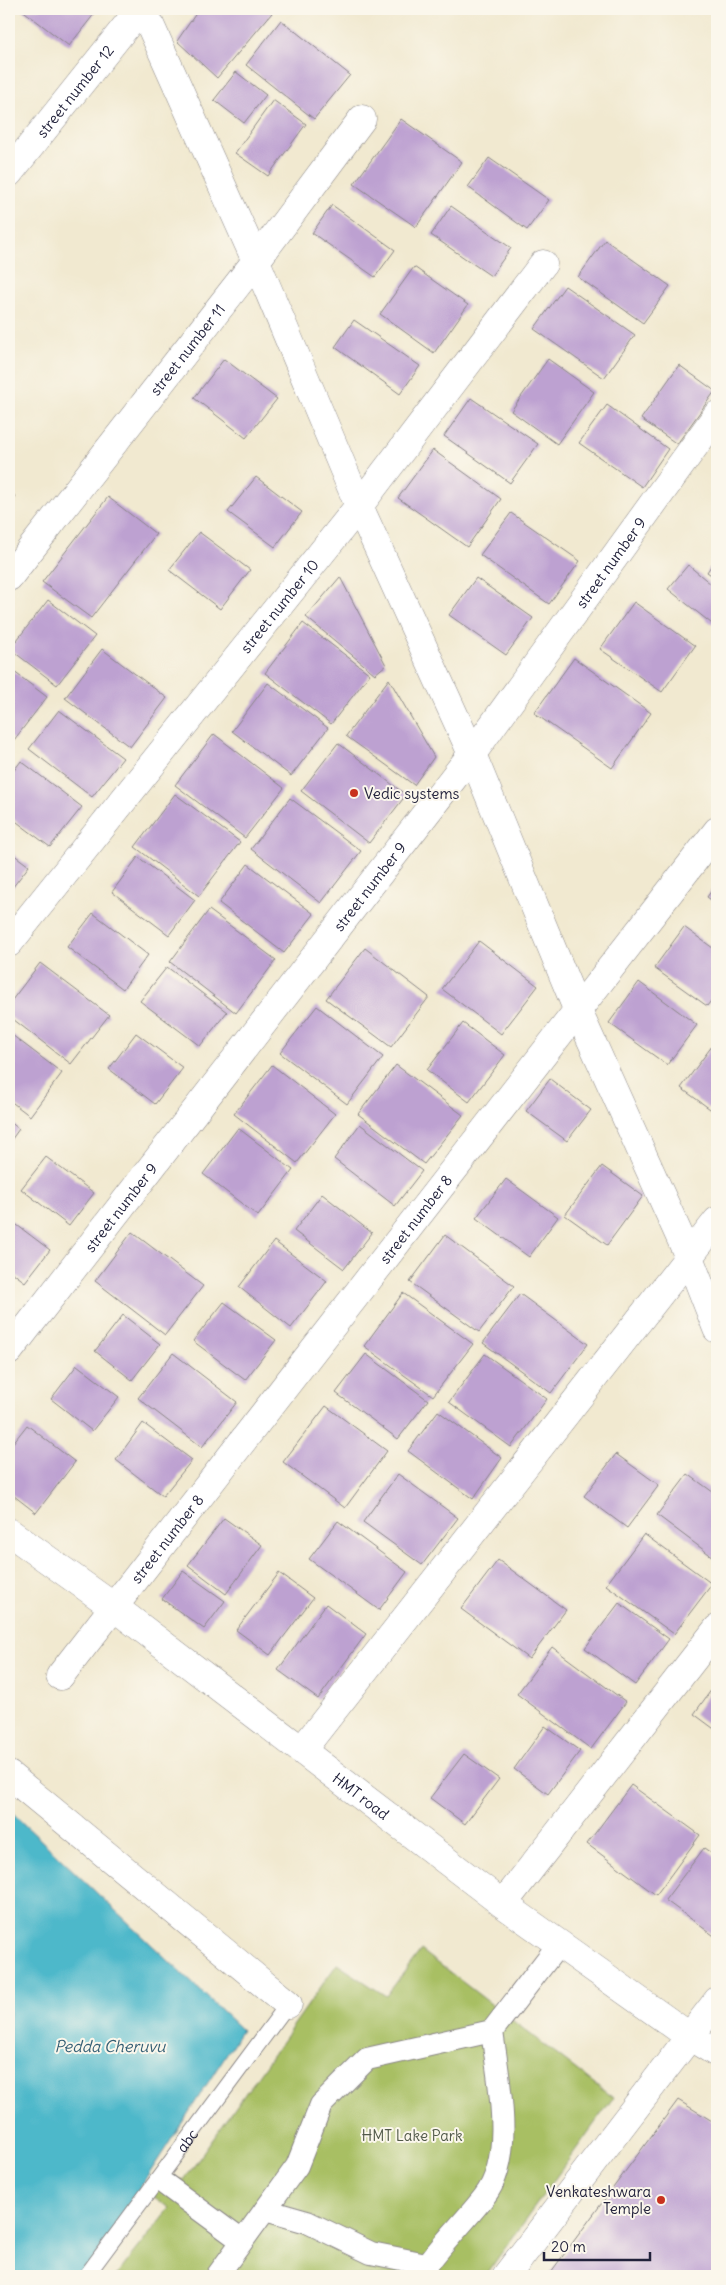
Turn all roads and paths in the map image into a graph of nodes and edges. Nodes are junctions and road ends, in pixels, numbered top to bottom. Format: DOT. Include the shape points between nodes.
graph roads {
  1 [pos="142,9"];
  2 [pos="362,119"];
  3 [pos="9,173"];
  4 [pos="256,262"];
  5 [pos="544,264"];
  6 [pos="717,415"];
  7 [pos="359,506"];
  8 [pos="9,577"];
  9 [pos="472,754"];
  10 [pos="717,831"];
  11 [pos="9,943"];
  12 [pos="577,1009"];
  13 [pos="717,1221"];
  14 [pos="689,1258"];
  15 [pos="717,1329"];
  16 [pos="9,1351"];
  17 [pos="9,1532"];
  18 [pos="114,1607"];
  19 [pos="717,1629"];
  20 [pos="60,1676"];
  21 [pos="302,1750"];
  22 [pos="9,1775"];
  23 [pos="503,1904"];
  24 [pos="559,1944"];
  25 [pos="717,2001"];
  26 [pos="288,2004"];
  27 [pos="492,2031"];
  28 [pos="689,2036"];
  29 [pos="717,2053"];
  30 [pos="166,2185"];
  31 [pos="265,2210"];
  32 [pos="242,2241"];
  33 [pos="422,2270"];
  34 [pos="86,2276"];
  35 [pos="217,2276"];
  36 [pos="506,2276"];
  1 -- 3 [label="street, street number 12"];
  1 -- 4 [label="street"];
  2 -- 4 [label="street, street number 11"];
  4 -- 7 [label="street"];
  4 -- 8 [label="street, street number 11"];
  5 -- 7 [label="street, street number 10"];
  6 -- 9 [label="street, street number 9"];
  7 -- 9 [label="street"];
  7 -- 11 [label="street, street number 10"];
  9 -- 12 [label="street"];
  9 -- 16 [label="street, street number 9"];
  10 -- 12 [label="street, street number 8"];
  12 -- 14 [label="street"];
  12 -- 18 [label="street, street number 8"];
  13 -- 14 [label="street"];
  14 -- 15 [label="street"];
  14 -- 21 [label="street"];
  17 -- 18 [label="street, HMT road"];
  18 -- 20 [label="street, street number 8"];
  18 -- 21 [label="street, HMT road"];
  19 -- 23 [label="street"];
  21 -- 23 [label="street, HMT road"];
  22 -- 26 [label="street"];
  23 -- 24 [label="street, HMT road"];
  24 -- 27 [label="street"];
  24 -- 28 [label="street, HMT road"];
  25 -- 28 [label="street"];
  26 -- 34 [label="lane, abc"];
  27 -- 31 [label="street" via="367,2059 321,2105 297,2166"];
  27 -- 33 [label="street" via="501,2101 502,2157 486,2196"];
  28 -- 29 [label="street, HMT road"];
  28 -- 36 [label="street"];
  30 -- 32 [label="street"];
  31 -- 32 [label="street"];
  31 -- 33 [label="street" via="307,2222 371,2253"];
  32 -- 35 [label="street"];
}
